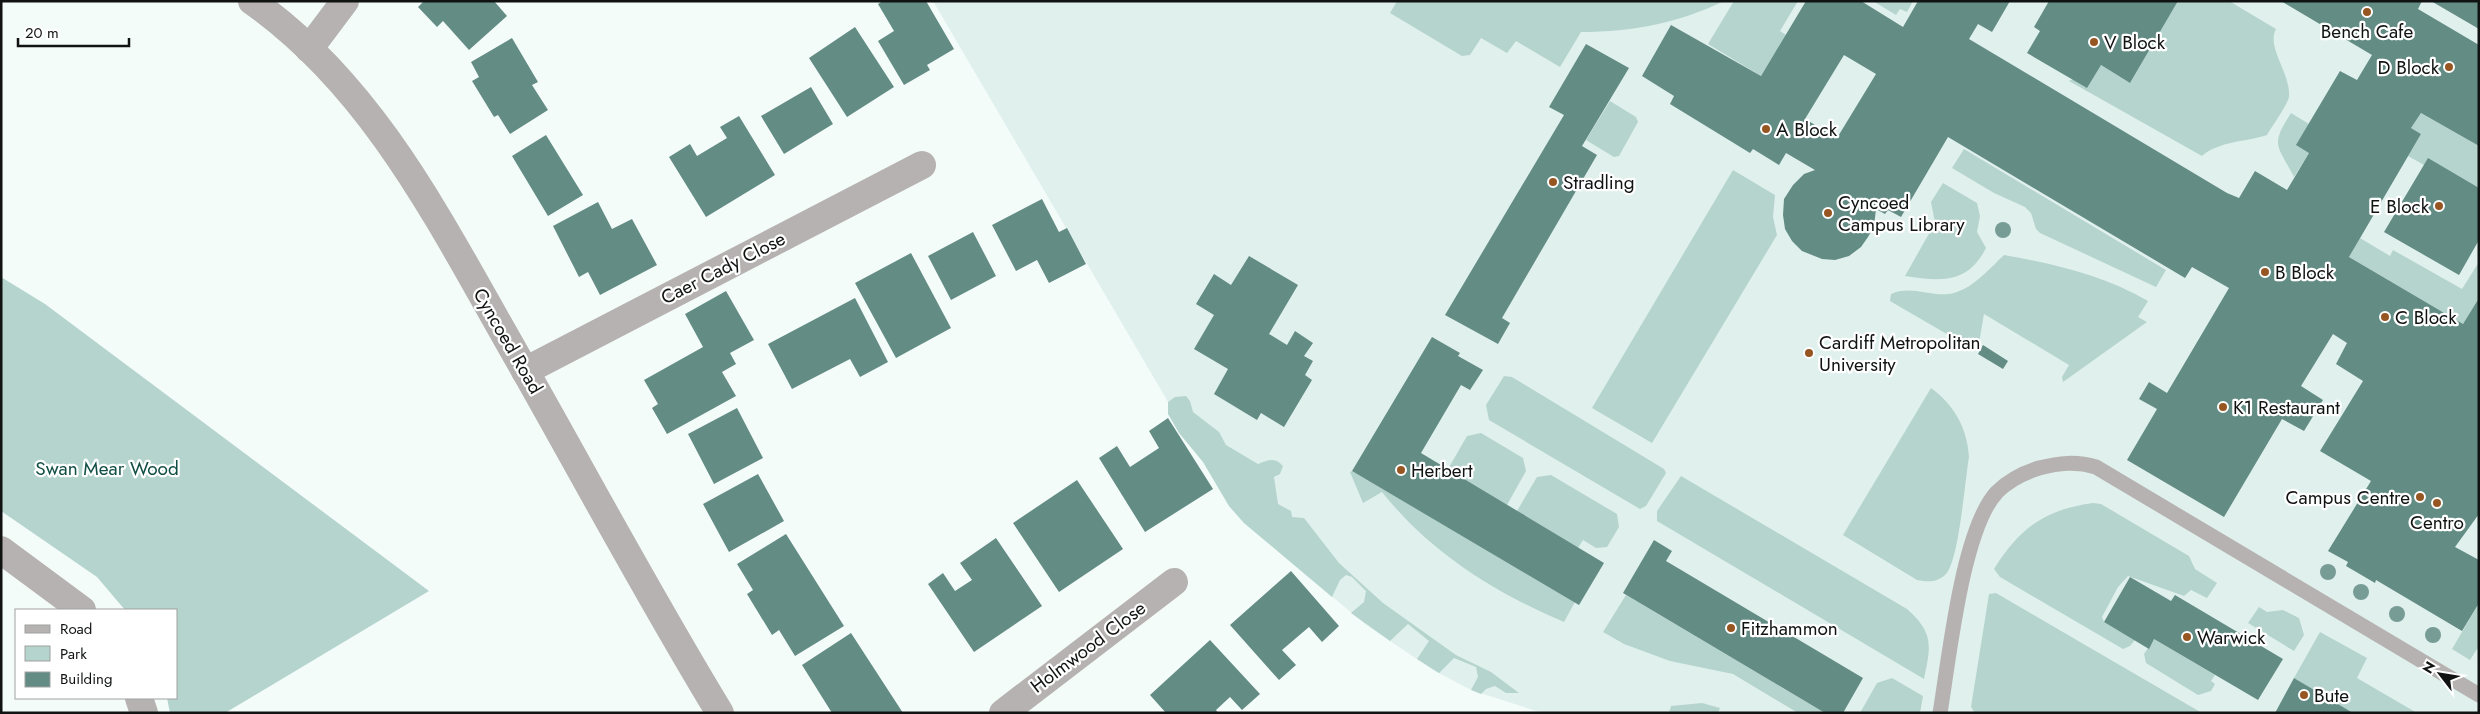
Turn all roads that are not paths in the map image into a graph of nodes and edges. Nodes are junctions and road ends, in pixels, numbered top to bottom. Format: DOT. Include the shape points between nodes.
graph roads {
  1 [pos="252,1"];
  2 [pos="345,1"];
  3 [pos="309,49"];
  4 [pos="922,165"];
  5 [pos="525,371"];
  6 [pos="1,550"];
  7 [pos="1174,582"];
  8 [pos="81,609"];
  9 [pos="2479,695"];
  10 [pos="139,699"];
  11 [pos="144,713"];
  12 [pos="720,713"];
  13 [pos="1003,713"];
  14 [pos="1940,713"];
  1 -- 3 [label="street, Cyncoed Road"];
  2 -- 3 [label="street"];
  3 -- 5 [label="street, Cyncoed Road" via="347,88 395,148"];
  4 -- 5 [label="street, Caer Cady Close"];
  5 -- 12 [label="street, Cyncoed Road" via="658,610"];
  6 -- 8 [label="street"];
  7 -- 13 [label="street, Holmwood Close"];
  9 -- 14 [label="lane" via="2096,468 2082,463 2063,463 2011,480 1996,493 1984,511 1974,533"];
  10 -- 11 [label="street"];
}
